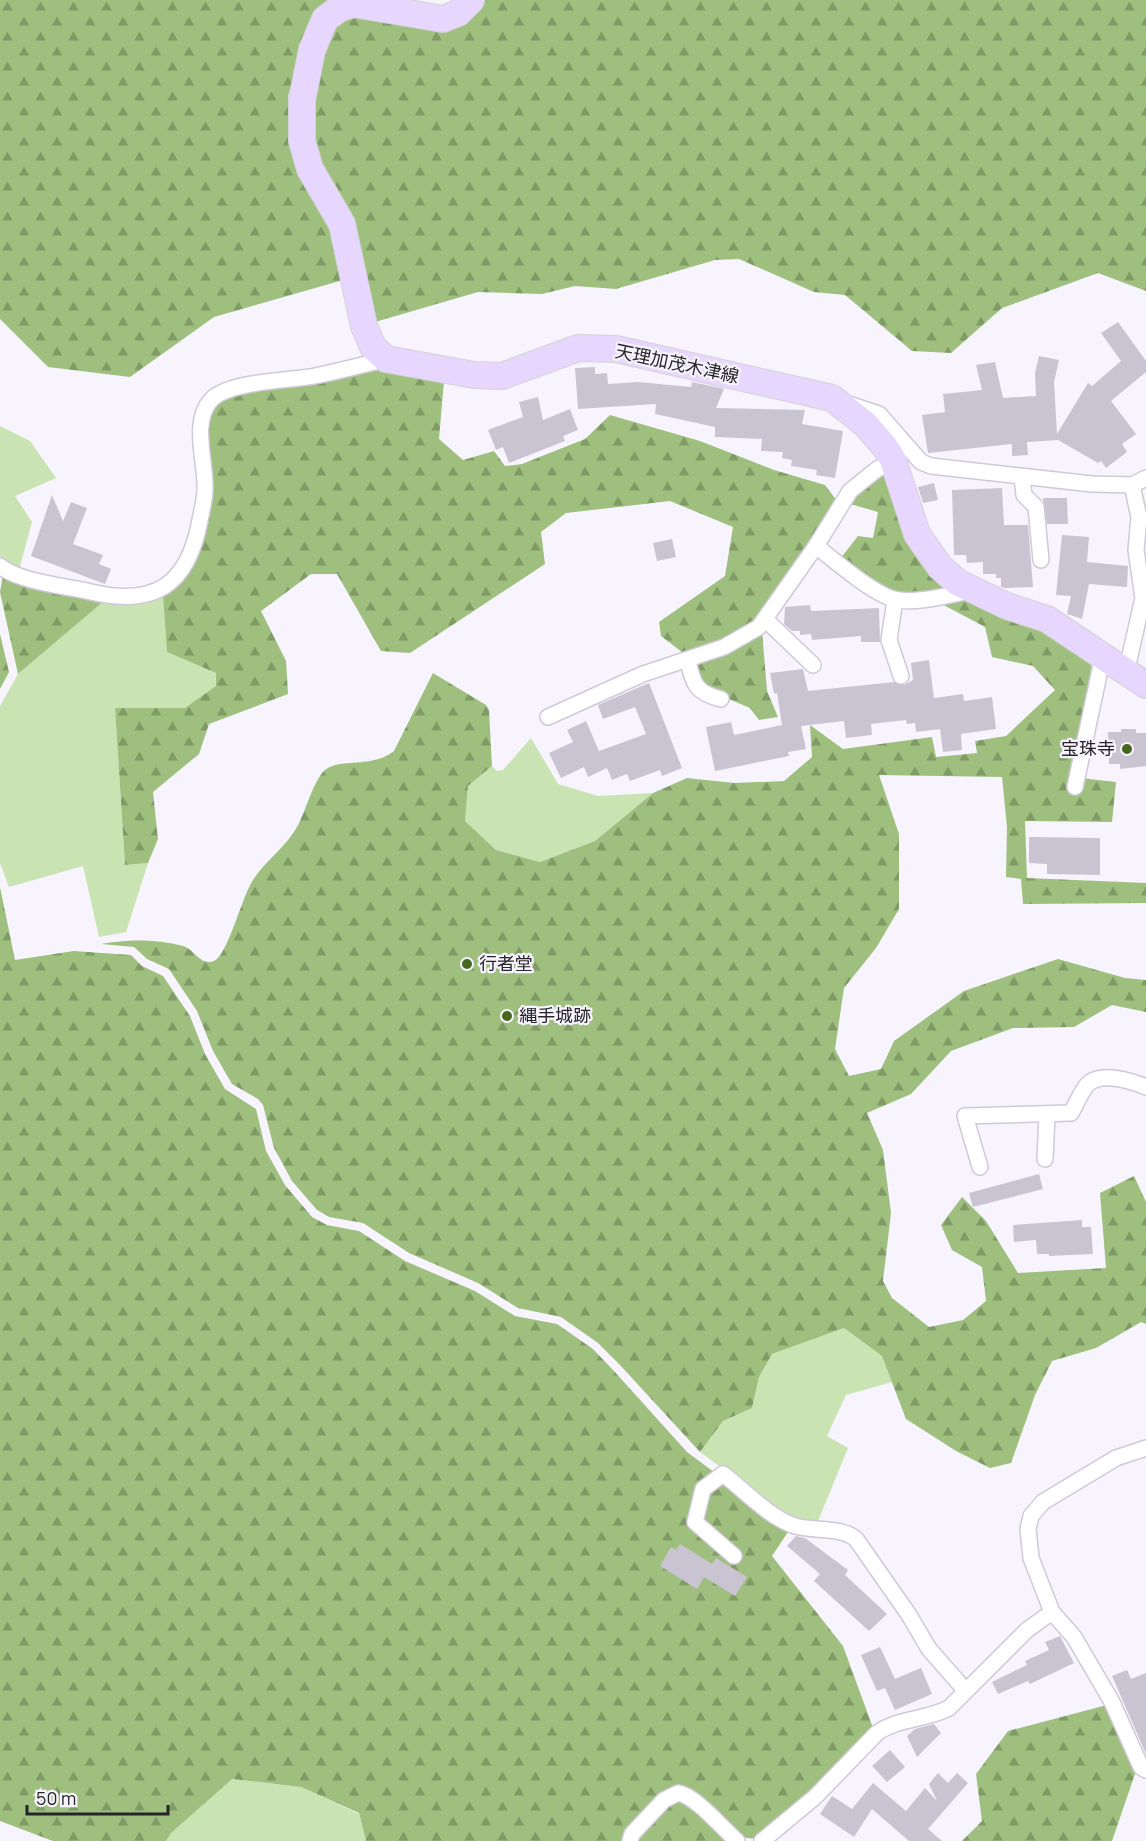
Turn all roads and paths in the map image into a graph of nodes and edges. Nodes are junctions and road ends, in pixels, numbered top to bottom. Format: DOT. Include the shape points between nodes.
graph roads {
  1 [pos="471,0"];
  2 [pos="386,359"];
  3 [pos="832,398"];
  4 [pos="893,460"];
  5 [pos="1022,477"];
  6 [pos="1146,478"];
  7 [pos="1132,485"];
  8 [pos="816,546"];
  9 [pos="1041,560"];
  10 [pos="0,566"];
  11 [pos="974,590"];
  12 [pos="895,600"];
  13 [pos="766,621"];
  14 [pos="1103,656"];
  15 [pos="688,661"];
  16 [pos="813,665"];
  17 [pos="901,675"];
  18 [pos="1136,679"];
  19 [pos="721,699"];
  20 [pos="548,717"];
  21 [pos="1075,787"];
  22 [pos="1146,1087"];
  23 [pos="1047,1114"];
  24 [pos="1045,1159"];
  25 [pos="981,1167"];
  26 [pos="1146,1448"];
  27 [pos="734,1556"];
  28 [pos="1052,1612"];
  29 [pos="966,1690"];
  30 [pos="1146,1770"];
  31 [pos="630,1841"];
  32 [pos="737,1841"];
  33 [pos="762,1841"];
  1 -- 2 [label="main road" via="458,13 443,19 354,4 340,8 325,19 312,50 302,100 302,141 310,168 342,224 364,326 374,347"];
  2 -- 3 [label="main road, 天理加茂木津線" via="474,375 502,376 578,348 616,349"];
  2 -- 10 [label="street" via="315,376 232,389 210,401 201,423 205,490 198,531 178,576 160,591 146,596 105,595 17,575"];
  3 -- 4 [label="main road, 天理加茂木津線" via="866,424"];
  3 -- 5 [label="street" via="879,414 921,462"];
  4 -- 8 [label="street" via="850,491"];
  4 -- 11 [label="main road, 天理加茂木津線" via="917,534 927,551 957,582"];
  5 -- 7 [label="street"];
  5 -- 9 [label="street" via="1024,495 1036,507"];
  6 -- 7 [label="street"];
  7 -- 18 [label="street" via="1139,517 1136,550 1143,598"];
  8 -- 12 [label="street"];
  8 -- 13 [label="street"];
  11 -- 12 [label="street"];
  11 -- 14 [label="main road, 天理加茂木津線" via="1047,619"];
  12 -- 17 [label="street" via="889,640"];
  13 -- 15 [label="street" via="738,641"];
  13 -- 16 [label="street"];
  14 -- 18 [label="main road, 天理加茂木津線"];
  14 -- 21 [label="street"];
  15 -- 19 [label="street" via="692,681 705,695"];
  15 -- 20 [label="street" via="643,674"];
  22 -- 23 [label="street" via="1131,1080 1102,1078 1089,1083 1071,1113"];
  23 -- 24 [label="street"];
  23 -- 25 [label="street" via="965,1116"];
  26 -- 28 [label="street" via="1116,1458 1043,1502 1030,1516 1031,1558"];
  27 -- 29 [label="street" via="695,1522 703,1489 723,1474 784,1521 808,1530 850,1534 856,1539 929,1649"];
  28 -- 29 [label="street" via="1027,1630"];
  28 -- 30 [label="street" via="1081,1648 1112,1702 1141,1767"];
  29 -- 33 [label="street" via="939,1713 892,1724 877,1732 815,1797"];
  31 -- 32 [label="street" via="664,1800 678,1793 699,1804"];
}
